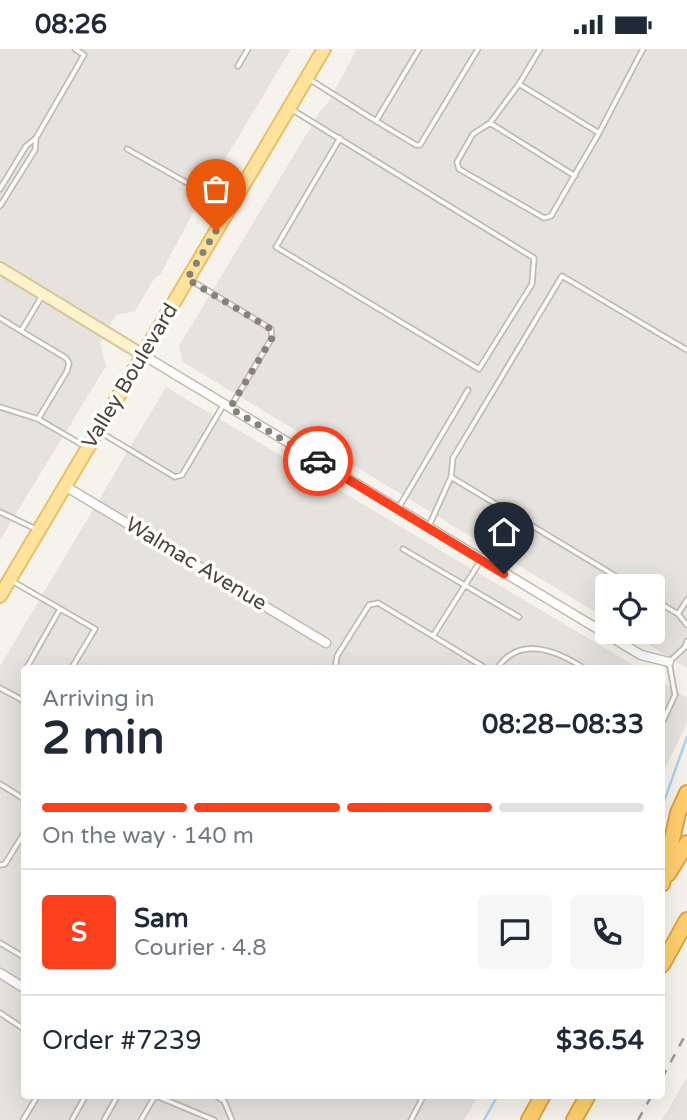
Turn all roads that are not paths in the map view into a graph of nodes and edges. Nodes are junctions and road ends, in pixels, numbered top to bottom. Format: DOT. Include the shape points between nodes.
graph roads {
  1 [pos="75,49"];
  2 [pos="248,49"];
  3 [pos="324,49"];
  4 [pos="419,49"];
  5 [pos="478,49"];
  6 [pos="540,49"];
  7 [pos="643,49"];
  8 [pos="238,66"];
  9 [pos="307,77"];
  10 [pos="519,84"];
  11 [pos="289,108"];
  12 [pos="376,121"];
  13 [pos="490,123"];
  14 [pos="599,133"];
  15 [pos="36,138"];
  16 [pos="340,138"];
  17 [pos="127,149"];
  18 [pos="575,176"];
  19 [pos="0,189"];
  20 [pos="0,206"];
  21 [pos="230,207"];
  22 [pos="0,268"];
  23 [pos="187,279"];
  24 [pos="43,294"];
  25 [pos="0,318"];
  26 [pos="21,331"];
  27 [pos="687,350"];
  28 [pos="143,355"];
  29 [pos="468,390"];
  30 [pos="227,406"];
  31 [pos="0,407"];
  32 [pos="38,419"];
  33 [pos="98,431"];
  34 [pos="88,448"];
  35 [pos="451,477"];
  36 [pos="65,486"];
  37 [pos="397,509"];
  38 [pos="0,512"];
  39 [pos="428,528"];
  40 [pos="38,531"];
  41 [pos="403,549"];
  42 [pos="481,560"];
  43 [pos="612,574"];
  44 [pos="9,580"];
  45 [pos="465,586"];
  46 [pos="0,596"];
  47 [pos="687,600"];
  48 [pos="665,606"];
  49 [pos="60,609"];
  50 [pos="678,614"];
  51 [pos="519,617"];
  52 [pos="687,625"];
  53 [pos="433,636"];
  54 [pos="687,641"];
  55 [pos="326,643"];
  56 [pos="669,662"];
  57 [pos="28,665"];
  58 [pos="73,665"];
  59 [pos="336,665"];
  60 [pos="480,665"];
  61 [pos="499,665"];
  62 [pos="579,665"];
  63 [pos="0,688"];
  64 [pos="21,699"];
  65 [pos="665,717"];
  66 [pos="0,784"];
  67 [pos="687,793"];
  68 [pos="21,797"];
  69 [pos="21,838"];
  70 [pos="687,843"];
  71 [pos="0,865"];
  72 [pos="665,871"];
  73 [pos="665,879"];
  74 [pos="687,920"];
  75 [pos="0,943"];
  76 [pos="21,955"];
  77 [pos="665,960"];
  78 [pos="0,973"];
  79 [pos="21,986"];
  80 [pos="0,1013"];
  81 [pos="21,1027"];
  82 [pos="35,1099"];
  83 [pos="84,1099"];
  84 [pos="116,1099"];
  85 [pos="153,1099"];
  86 [pos="162,1099"];
  87 [pos="221,1099"];
  88 [pos="422,1099"];
  89 [pos="541,1099"];
  90 [pos="586,1099"];
  91 [pos="23,1120"];
  92 [pos="72,1120"];
  93 [pos="104,1120"];
  94 [pos="141,1120"];
  95 [pos="214,1120"];
  96 [pos="232,1120"];
  97 [pos="411,1120"];
  98 [pos="529,1120"];
  99 [pos="574,1120"];
  1 -- 15 [label="lane" via="84,55"];
  2 -- 8 [label="lane"];
  3 -- 9 [label="main road, Valley Boulevard"];
  4 -- 12 [label="lane"];
  5 -- 12 [label="lane" via="420,145"];
  6 -- 10 [label="lane"];
  7 -- 14 [label="lane"];
  9 -- 11 [label="main road, Valley Boulevard"];
  9 -- 12 [label="lane"];
  10 -- 13 [label="lane"];
  10 -- 14 [label="lane"];
  11 -- 16 [label="lane"];
  11 -- 21 [label="main road, Valley Boulevard"];
  13 -- 18 [label="lane"];
  13 -- 18 [label="lane" via="473,134 457,162 459,169 544,218 551,216"];
  14 -- 18 [label="lane"];
  15 -- 19 [label="lane" via="26,146"];
  15 -- 20 [label="lane" via="35,150"];
  16 -- 16 [label="lane" via="534,258 532,284 479,369 276,247"];
  17 -- 21 [label="lane"];
  21 -- 23 [label="main road, Valley Boulevard"];
  22 -- 24 [label="street"];
  23 -- 28 [label="main road, Valley Boulevard"];
  23 -- 30 [label="lane" via="271,329 272,338"];
  24 -- 26 [label="lane"];
  24 -- 28 [label="street"];
  25 -- 26 [label="lane"];
  26 -- 32 [label="lane" via="69,363"];
  27 -- 35 [label="lane" via="562,276 453,459"];
  28 -- 30 [label="street"];
  28 -- 33 [label="main road, Valley Boulevard"];
  29 -- 37 [label="lane"];
  30 -- 33 [label="lane" via="182,475 175,477"];
  30 -- 37 [label="street"];
  31 -- 32 [label="lane"];
  32 -- 34 [label="lane"];
  33 -- 34 [label="main road, Valley Boulevard"];
  34 -- 36 [label="main road, Valley Boulevard"];
  35 -- 39 [label="lane"];
  35 -- 43 [label="lane"];
  36 -- 40 [label="main road, Valley Boulevard"];
  36 -- 55 [label="street, Walmac Avenue"];
  37 -- 39 [label="street"];
  38 -- 40 [label="lane"];
  39 -- 42 [label="street"];
  40 -- 44 [label="main road, Valley Boulevard"];
  41 -- 45 [label="lane"];
  42 -- 45 [label="lane"];
  42 -- 56 [label="street" via="641,655"];
  44 -- 46 [label="main road, Valley Boulevard"];
  44 -- 49 [label="lane"];
  45 -- 51 [label="lane"];
  45 -- 53 [label="lane"];
  47 -- 50 [label="lane"];
  48 -- 50 [label="lane"];
  49 -- 57 [label="lane"];
  49 -- 58 [label="lane" via="95,629"];
  50 -- 52 [label="lane"];
  53 -- 59 [label="lane" via="378,603 369,605"];
  53 -- 60 [label="lane"];
  54 -- 56 [label="lane"];
  56 -- 65 [label="lane" via="675,695"];
  61 -- 62 [label="lane" via="524,650 540,648"];
  63 -- 64 [label="lane"];
  66 -- 68 [label="lane"];
  67 -- 72 [label="highway"];
  69 -- 71 [label="lane"];
  70 -- 73 [label="highway"];
  74 -- 77 [label="highway"];
  75 -- 76 [label="lane"];
  78 -- 79 [label="street"];
  80 -- 81 [label="lane"];
  82 -- 91 [label="lane"];
  83 -- 92 [label="lane"];
  84 -- 93 [label="lane"];
  85 -- 94 [label="lane"];
  86 -- 95 [label="lane"];
  87 -- 96 [label="lane"];
  88 -- 97 [label="lane"];
  89 -- 98 [label="highway"];
  90 -- 99 [label="highway"];
}
